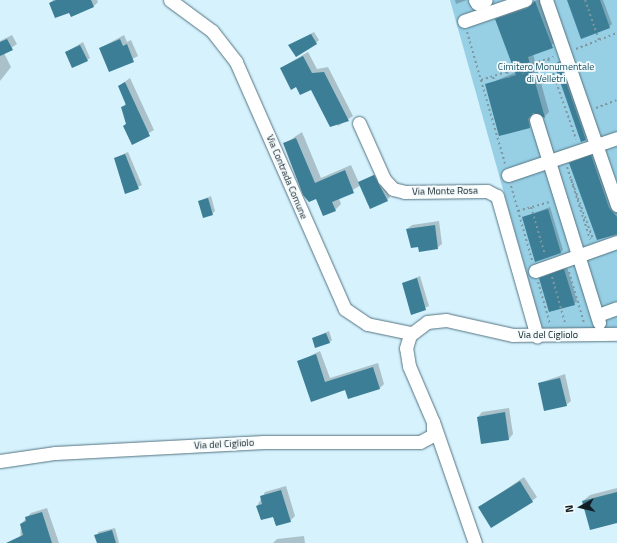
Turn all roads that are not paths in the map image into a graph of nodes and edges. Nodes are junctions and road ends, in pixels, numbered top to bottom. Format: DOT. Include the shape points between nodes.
graph roads {
  1 [pos="170,0"];
  2 [pos="475,0"];
  3 [pos="486,0"];
  4 [pos="525,0"];
  5 [pos="546,0"];
  6 [pos="464,21"];
  7 [pos="536,120"];
  8 [pos="359,123"];
  9 [pos="617,138"];
  10 [pos="596,146"];
  11 [pos="551,162"];
  12 [pos="508,175"];
  13 [pos="617,205"];
  14 [pos="617,242"];
  15 [pos="579,255"];
  16 [pos="535,271"];
  17 [pos="617,308"];
  18 [pos="411,333"];
  19 [pos="617,334"];
  20 [pos="537,336"];
  21 [pos="433,422"];
  22 [pos="0,461"];
  23 [pos="475,543"];
  1 -- 18 [label="street, Via Contrada Comune" via="212,31 236,62 345,309 367,324"];
  2 -- 3 [label="street" via="476,3"];
  4 -- 6 [label="street"];
  5 -- 10 [label="street"];
  7 -- 11 [label="street"];
  8 -- 20 [label="street, Via Monte Rosa" via="384,179 393,189 405,192 487,191 497,196"];
  9 -- 10 [label="street"];
  10 -- 11 [label="street"];
  10 -- 13 [label="street"];
  11 -- 12 [label="street"];
  11 -- 15 [label="street"];
  14 -- 15 [label="street"];
  15 -- 16 [label="street"];
  15 -- 17 [label="street" via="598,319"];
  18 -- 20 [label="street, Via del Cigliolo" via="427,322 446,320 506,334"];
  18 -- 21 [label="street" via="406,344 408,361"];
  19 -- 20 [label="street, Via del Cigliolo"];
  21 -- 22 [label="street, Via del Cigliolo" via="433,435 420,442 250,442 55,453"];
  21 -- 23 [label="street"];
}
